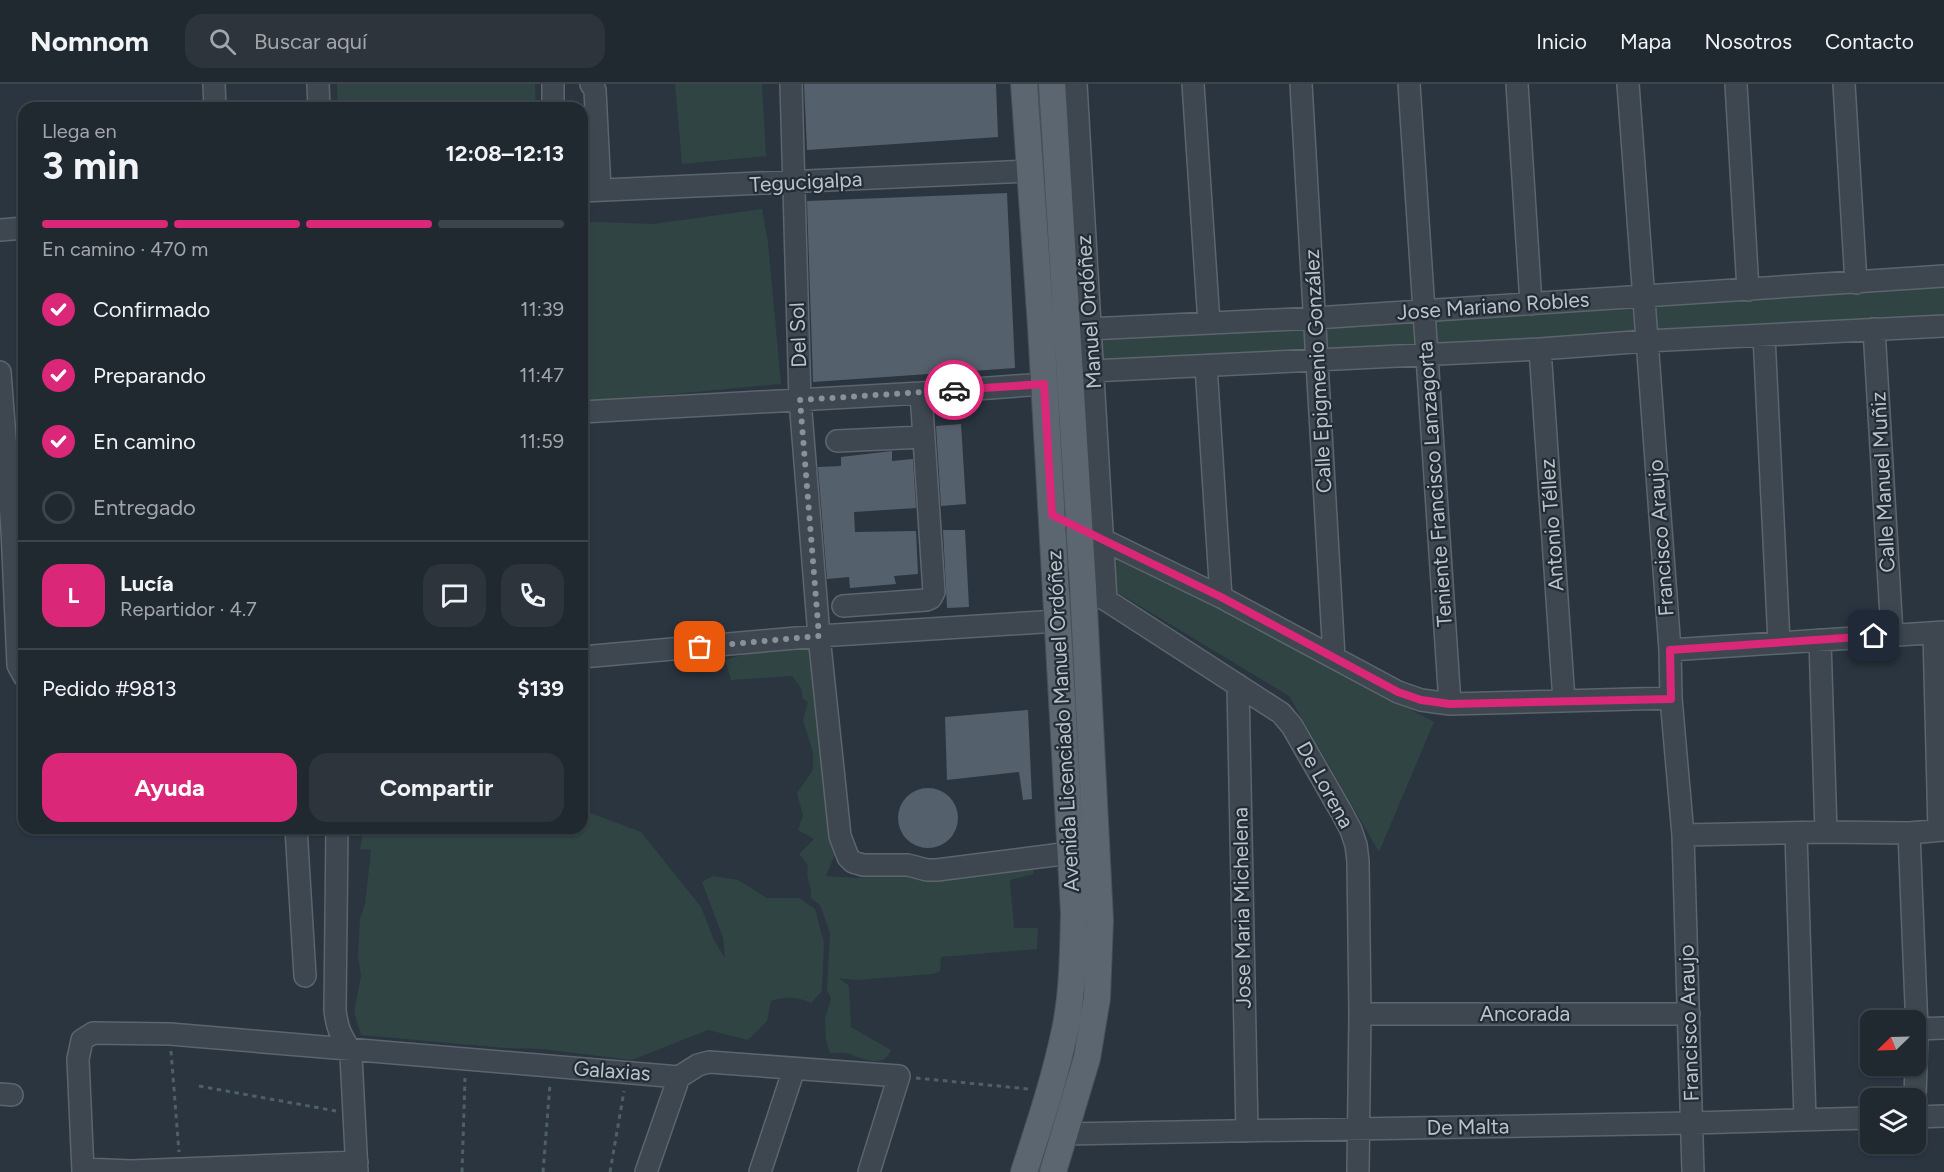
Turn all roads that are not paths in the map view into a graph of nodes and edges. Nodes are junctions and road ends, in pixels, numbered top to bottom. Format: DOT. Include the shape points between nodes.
graph roads {
  1 [pos="214,84"];
  2 [pos="318,84"];
  3 [pos="553,84"];
  4 [pos="591,84"];
  5 [pos="791,84"];
  6 [pos="1024,84"];
  7 [pos="1052,84"];
  8 [pos="1076,84"];
  9 [pos="1193,84"];
  10 [pos="1301,84"];
  11 [pos="1409,84"];
  12 [pos="1517,84"];
  13 [pos="1628,84"];
  14 [pos="1736,84"];
  15 [pos="1844,84"];
  16 [pos="216,102"];
  17 [pos="319,102"];
  18 [pos="553,102"];
  19 [pos="1030,171"];
  20 [pos="794,183"];
  21 [pos="591,191"];
  22 [pos="18,228"];
  23 [pos="0,230"];
  24 [pos="1944,276"];
  25 [pos="1856,283"];
  26 [pos="1748,290"];
  27 [pos="1643,297"];
  28 [pos="1531,303"];
  29 [pos="1423,311"];
  30 [pos="1315,318"];
  31 [pos="1209,323"];
  32 [pos="1944,326"];
  33 [pos="1041,327"];
  34 [pos="1078,329"];
  35 [pos="1874,329"];
  36 [pos="1764,336"];
  37 [pos="1647,341"];
  38 [pos="1540,349"];
  39 [pos="1426,354"];
  40 [pos="1317,360"];
  41 [pos="1206,366"];
  42 [pos="1081,370"];
  43 [pos="0,372"];
  44 [pos="1043,374"];
  45 [pos="921,393"];
  46 [pos="800,400"];
  47 [pos="588,412"];
  48 [pos="923,437"];
  49 [pos="837,441"];
  50 [pos="10,457"];
  51 [pos="1052,515"];
  52 [pos="1078,528"];
  53 [pos="12,530"];
  54 [pos="1104,540"];
  55 [pos="1054,572"];
  56 [pos="1083,587"];
  57 [pos="1221,597"];
  58 [pos="1106,600"];
  59 [pos="843,606"];
  60 [pos="1058,621"];
  61 [pos="1939,632"];
  62 [pos="1892,634"];
  63 [pos="819,636"];
  64 [pos="1820,640"];
  65 [pos="1779,642"];
  66 [pos="1670,650"];
  67 [pos="588,656"];
  68 [pos="1334,657"];
  69 [pos="18,665"];
  70 [pos="1238,685"];
  71 [pos="1671,699"];
  72 [pos="1564,701"];
  73 [pos="1450,704"];
  74 [pos="1942,830"];
  75 [pos="1826,832"];
  76 [pos="1909,833"];
  77 [pos="296,834"];
  78 [pos="338,834"];
  79 [pos="1796,834"];
  80 [pos="1683,835"];
  81 [pos="1070,853"];
  82 [pos="305,976"];
  83 [pos="1916,1010"];
  84 [pos="1360,1014"];
  85 [pos="1689,1014"];
  86 [pos="1944,1028"];
  87 [pos="1926,1029"];
  88 [pos="350,1048"];
  89 [pos="794,1069"];
  90 [pos="679,1077"];
  91 [pos="1944,1116"];
  92 [pos="1926,1117"];
  93 [pos="1860,1118"];
  94 [pos="1805,1119"];
  95 [pos="1692,1123"];
  96 [pos="1357,1129"];
  97 [pos="1247,1131"];
  98 [pos="1065,1134"];
  99 [pos="357,1167"];
  100 [pos="83,1170"];
  101 [pos="646,1172"];
  102 [pos="760,1172"];
  103 [pos="869,1172"];
  104 [pos="1024,1172"];
  105 [pos="1053,1172"];
  106 [pos="1358,1172"];
  107 [pos="1693,1172"];
  1 -- 16 [label="street"];
  2 -- 17 [label="street"];
  3 -- 18 [label="street"];
  4 -- 21 [label="street" via="595,90"];
  5 -- 20 [label="street, Del Sol"];
  6 -- 19 [label="main road, Avenida Licenciado Manuel Ordóñez"];
  7 -- 34 [label="main road, Avenida Licenciado Manuel Ordóñez"];
  8 -- 34 [label="street, Manuel Ordóñez"];
  9 -- 31 [label="street"];
  10 -- 30 [label="street, Calle Epigmenio González"];
  11 -- 29 [label="street, Teniente Francisco Lanzagorta"];
  12 -- 28 [label="street"];
  13 -- 27 [label="street, Francisco Araujo"];
  14 -- 26 [label="street"];
  15 -- 25 [label="street"];
  19 -- 20 [label="street, Tegucigalpa"];
  19 -- 33 [label="main road, Avenida Licenciado Manuel Ordóñez"];
  20 -- 21 [label="street, Tegucigalpa"];
  20 -- 46 [label="street, Del Sol"];
  22 -- 23 [label="street"];
  24 -- 25 [label="street, Jose Mariano Robles"];
  25 -- 26 [label="street, Jose Mariano Robles"];
  26 -- 27 [label="street, Jose Mariano Robles"];
  27 -- 28 [label="street, Jose Mariano Robles"];
  27 -- 37 [label="street, Francisco Araujo"];
  28 -- 29 [label="street, Jose Mariano Robles"];
  29 -- 30 [label="street, Jose Mariano Robles"];
  29 -- 39 [label="street, Teniente Francisco Lanzagorta"];
  30 -- 31 [label="street, Jose Mariano Robles"];
  30 -- 40 [label="street, Calle Epigmenio González"];
  31 -- 34 [label="street, Jose Mariano Robles"];
  32 -- 35 [label="street, Jose Mariano Robles"];
  33 -- 34 [label="street, Jose Mariano Robles"];
  33 -- 44 [label="main road, Avenida Licenciado Manuel Ordóñez"];
  34 -- 42 [label="main road, Avenida Licenciado Manuel Ordóñez"];
  35 -- 36 [label="street, Jose Mariano Robles"];
  35 -- 62 [label="street, Calle Manuel Muñiz"];
  36 -- 37 [label="street, Jose Mariano Robles"];
  36 -- 65 [label="street"];
  37 -- 38 [label="street, Jose Mariano Robles"];
  37 -- 66 [label="street, Francisco Araujo"];
  38 -- 39 [label="street, Jose Mariano Robles"];
  38 -- 72 [label="street, Antonio Téllez"];
  39 -- 40 [label="street, Jose Mariano Robles"];
  39 -- 73 [label="street, Teniente Francisco Lanzagorta"];
  40 -- 41 [label="street, Jose Mariano Robles"];
  40 -- 68 [label="street, Calle Epigmenio González"];
  41 -- 42 [label="street, Jose Mariano Robles"];
  41 -- 57 [label="street"];
  42 -- 44 [label="street, Jose Mariano Robles"];
  42 -- 52 [label="main road, Avenida Licenciado Manuel Ordóñez"];
  42 -- 54 [label="street, Manuel Ordóñez"];
  43 -- 50 [label="street"];
  44 -- 45 [label="street, Jose Mariano Robles"];
  44 -- 51 [label="main road, Avenida Licenciado Manuel Ordóñez"];
  45 -- 46 [label="street, Jose Mariano Robles"];
  45 -- 48 [label="street"];
  46 -- 47 [label="street, Jose Mariano Robles"];
  46 -- 63 [label="street, Del Sol"];
  48 -- 49 [label="street"];
  48 -- 59 [label="street" via="934,592 926,600"];
  50 -- 53 [label="street"];
  51 -- 52 [label="street"];
  51 -- 55 [label="main road, Avenida Licenciado Manuel Ordóñez"];
  52 -- 54 [label="street"];
  52 -- 56 [label="main road, Avenida Licenciado Manuel Ordóñez"];
  53 -- 69 [label="street"];
  54 -- 57 [label="street"];
  54 -- 58 [label="street, Manuel Ordóñez"];
  55 -- 56 [label="street, De Lorena"];
  55 -- 60 [label="main road, Avenida Licenciado Manuel Ordóñez"];
  56 -- 58 [label="street, De Lorena"];
  56 -- 98 [label="main road, Avenida Licenciado Manuel Ordóñez" via="1100,920 1097,998 1087,1058"];
  57 -- 68 [label="street"];
  58 -- 70 [label="street, De Lorena"];
  60 -- 63 [label="street"];
  60 -- 81 [label="main road, Avenida Licenciado Manuel Ordóñez"];
  61 -- 62 [label="street"];
  61 -- 74 [label="street"];
  62 -- 64 [label="street"];
  63 -- 67 [label="street"];
  63 -- 81 [label="street, Del Sol" via="840,836 853,862 937,870"];
  64 -- 65 [label="street"];
  64 -- 75 [label="street"];
  65 -- 66 [label="street"];
  66 -- 71 [label="street, Francisco Araujo"];
  68 -- 73 [label="street" via="1398,692"];
  70 -- 84 [label="street, De Lorena" via="1281,713 1292,726 1351,830 1358,861"];
  70 -- 97 [label="street, Jose Maria Michelena"];
  71 -- 72 [label="street"];
  71 -- 80 [label="street, Francisco Araujo"];
  72 -- 73 [label="street"];
  74 -- 76 [label="street"];
  75 -- 76 [label="street"];
  75 -- 79 [label="street"];
  76 -- 83 [label="street"];
  77 -- 82 [label="street"];
  78 -- 88 [label="street" via="335,1010 339,1030"];
  79 -- 80 [label="street"];
  79 -- 94 [label="street"];
  80 -- 85 [label="street, Francisco Araujo"];
  81 -- 104 [label="main road, Avenida Licenciado Manuel Ordóñez" via="1074,913 1066,1024"];
  84 -- 85 [label="street, Ancorada"];
  84 -- 96 [label="street, De Lorena"];
  85 -- 95 [label="street, Francisco Araujo"];
  86 -- 87 [label="street"];
  88 -- 90 [label="street, Galaxias"];
  88 -- 99 [label="street"];
  88 -- 100 [label="street, Galaxias" via="170,1034 93,1033 82,1040 78,1059"];
  89 -- 90 [label="street, Galaxias" via="709,1062"];
  89 -- 102 [label="street"];
  89 -- 103 [label="street, Galaxias" via="899,1076"];
  90 -- 101 [label="street"];
  91 -- 92 [label="street"];
  93 -- 94 [label="street, De Malta"];
  94 -- 95 [label="street, De Malta"];
  95 -- 96 [label="street, De Malta"];
  95 -- 107 [label="street, Francisco Araujo"];
  96 -- 97 [label="street, De Malta"];
  96 -- 106 [label="street, De Lorena"];
  97 -- 98 [label="street, De Malta"];
  98 -- 105 [label="main road, Avenida Licenciado Manuel Ordóñez"];
  99 -- 100 [label="street"];
}
